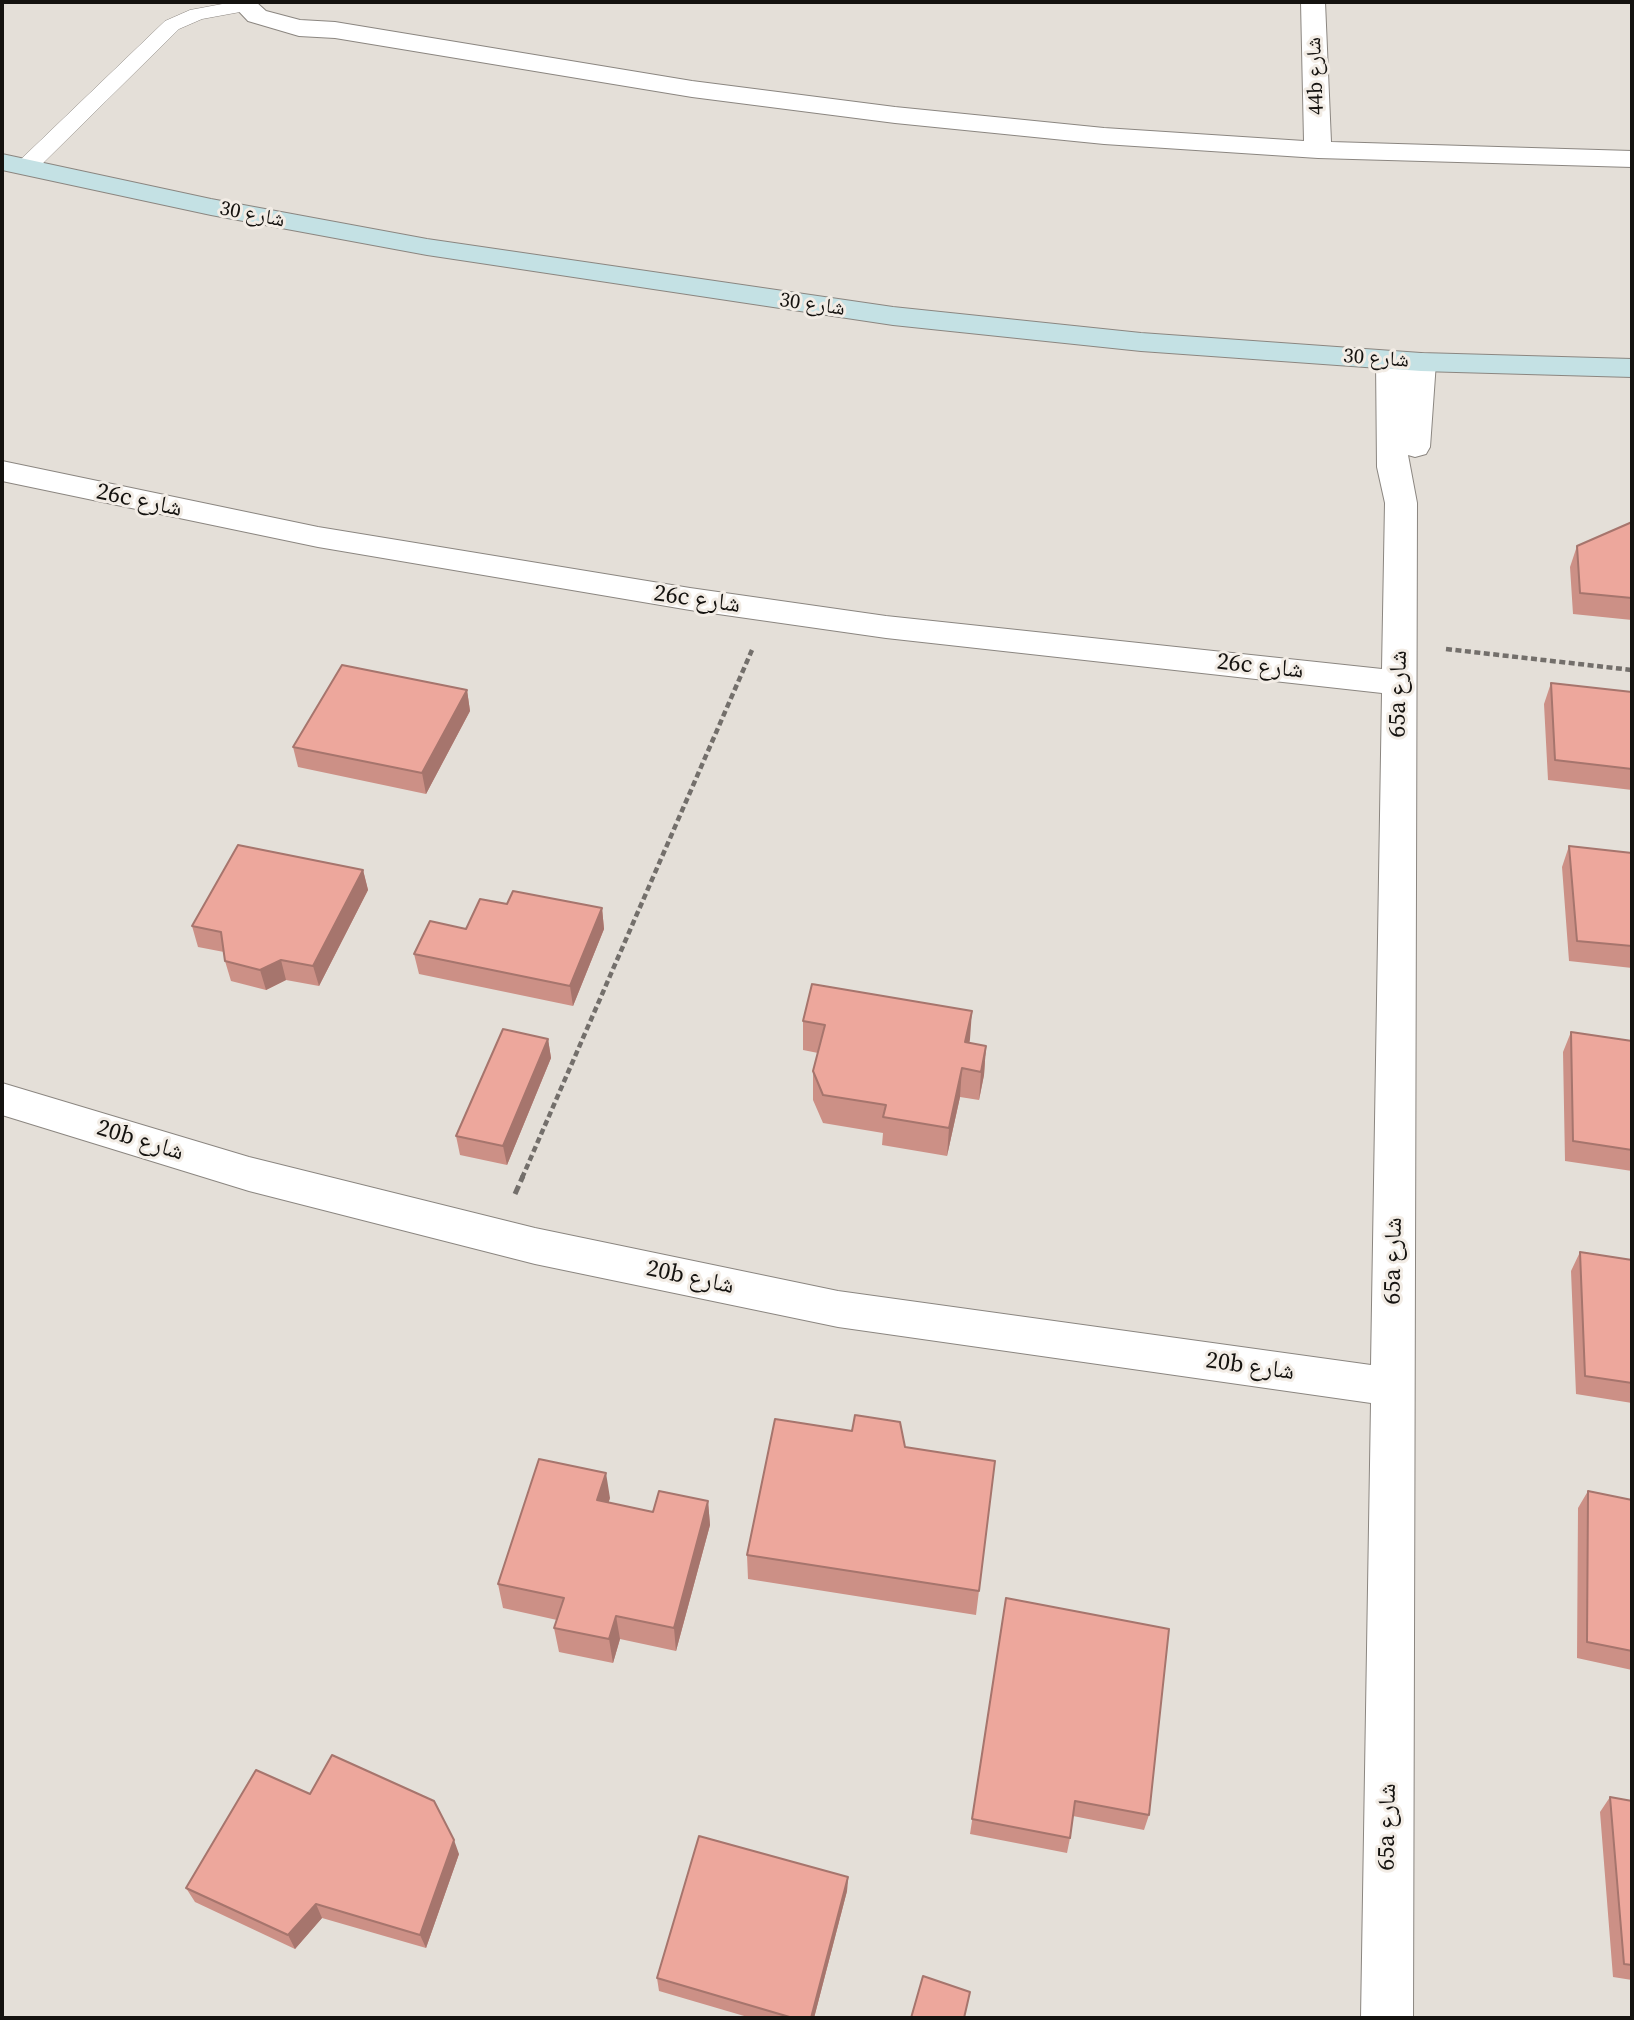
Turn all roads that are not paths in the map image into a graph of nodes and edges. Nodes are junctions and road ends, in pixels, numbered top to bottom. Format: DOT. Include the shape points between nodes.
graph roads {
  1 [pos="1313,2"];
  2 [pos="252,3"];
  3 [pos="1318,150"];
  4 [pos="1632,159"];
  5 [pos="13,165"];
  6 [pos="1406,361"];
  7 [pos="1632,368"];
  8 [pos="2,471"];
  9 [pos="1400,663"];
  10 [pos="2,1098"];
  11 [pos="1393,1387"];
  12 [pos="1387,2018"];
  1 -- 3 [label="street, 44b شارع"];
  2 -- 3 [label="street" via="257,16 276,23 692,89 1104,136"];
  2 -- 5 [label="lane" via="197,13 172,25"];
  3 -- 4 [label="street"];
  5 -- 6 [label="street, شارع 30" via="400,242 682,287 893,316 1141,342"];
  6 -- 7 [label="street, شارع 30"];
  6 -- 9 [label="street, 65a شارع" via="1414,471 1401,503"];
  8 -- 9 [label="street, 26c شارع" via="500,569 886,626"];
  9 -- 11 [label="street, 65a شارع"];
  10 -- 11 [label="street, 20b شارع" via="249,1174 496,1237 838,1309"];
  11 -- 12 [label="street, 65a شارع"];
}
